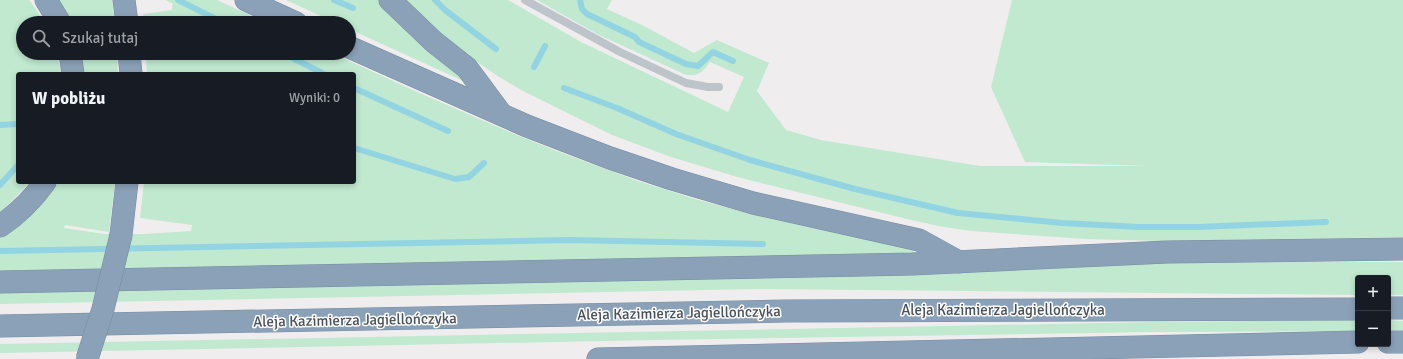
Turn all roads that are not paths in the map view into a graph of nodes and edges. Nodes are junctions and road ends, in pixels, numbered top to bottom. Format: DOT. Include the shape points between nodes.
graph roads {
  1 [pos="46,0"];
  2 [pos="124,0"];
  3 [pos="246,0"];
  4 [pos="390,0"];
  5 [pos="525,0"];
  6 [pos="56,16"];
  7 [pos="126,16"];
  8 [pos="281,16"];
  9 [pos="356,50"];
  10 [pos="71,60"];
  11 [pos="130,60"];
  12 [pos="74,72"];
  13 [pos="131,72"];
  14 [pos="719,87"];
  15 [pos="501,115"];
  16 [pos="44,184"];
  17 [pos="127,184"];
  18 [pos="0,226"];
  19 [pos="1403,249"];
  20 [pos="959,262"];
  21 [pos="0,282"];
  22 [pos="1391,308"];
  23 [pos="1403,308"];
  24 [pos="1355,309"];
  25 [pos="0,326"];
  26 [pos="1355,342"];
  27 [pos="1391,342"];
  28 [pos="1403,342"];
  29 [pos="87,359"];
  30 [pos="598,359"];
  1 -- 6 [label="highway"];
  2 -- 7 [label="highway"];
  3 -- 8 [label="highway"];
  4 -- 15 [label="highway" via="434,42 467,68"];
  5 -- 14 [label="lane" via="620,52 686,83"];
  9 -- 15 [label="highway"];
  10 -- 12 [label="highway"];
  11 -- 13 [label="highway"];
  15 -- 20 [label="highway" via="596,153 672,179 768,206 920,240"];
  16 -- 18 [label="highway" via="16,215"];
  17 -- 29 [label="highway, bridge" via="121,235 103,309"];
  19 -- 20 [label="highway" via="1167,252"];
  20 -- 21 [label="highway"];
  22 -- 23 [label="highway"];
  24 -- 25 [label="highway, Aleja Kazimierza Jagiellończyka" via="785,311"];
  26 -- 30 [label="highway"];
  27 -- 28 [label="highway"];
}
